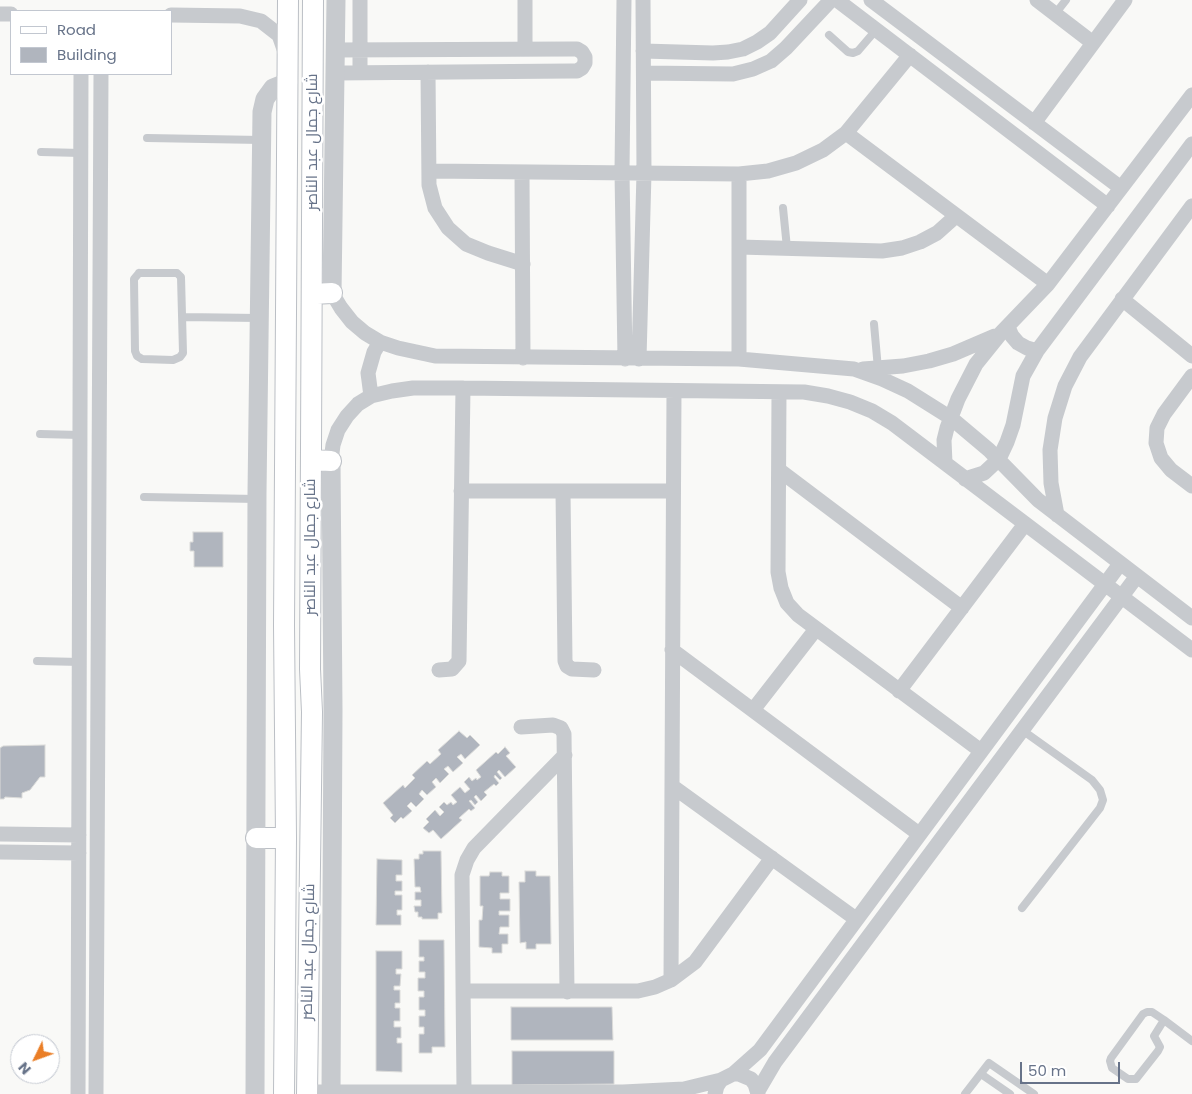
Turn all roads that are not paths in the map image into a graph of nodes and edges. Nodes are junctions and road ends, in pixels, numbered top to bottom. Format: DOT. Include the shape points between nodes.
graph roads {
  1 [pos="288,0"];
  2 [pos="313,0"];
  3 [pos="336,0"];
  4 [pos="360,0"];
  5 [pos="525,0"];
  6 [pos="624,0"];
  7 [pos="644,0"];
  8 [pos="800,0"];
  9 [pos="831,0"];
  10 [pos="837,0"];
  11 [pos="871,0"];
  12 [pos="1037,0"];
  13 [pos="1066,0"];
  14 [pos="1125,0"];
  15 [pos="1055,14"];
  16 [pos="172,15"];
  17 [pos="876,30"];
  18 [pos="829,35"];
  19 [pos="1093,43"];
  20 [pos="525,49"];
  21 [pos="336,50"];
  22 [pos="360,50"];
  23 [pos="644,51"];
  24 [pos="910,55"];
  25 [pos="288,58"];
  26 [pos="360,72"];
  27 [pos="428,72"];
  28 [pos="335,73"];
  29 [pos="644,73"];
  30 [pos="81,75"];
  31 [pos="101,75"];
  32 [pos="288,82"];
  33 [pos="1192,95"];
  34 [pos="1034,123"];
  35 [pos="846,133"];
  36 [pos="147,138"];
  37 [pos="261,140"];
  38 [pos="1192,144"];
  39 [pos="41,152"];
  40 [pos="81,153"];
  41 [pos="428,171"];
  42 [pos="522,172"];
  43 [pos="622,172"];
  44 [pos="644,172"];
  45 [pos="739,174"];
  46 [pos="1121,188"];
  47 [pos="1108,206"];
  48 [pos="1192,206"];
  49 [pos="782,208"];
  50 [pos="81,215"];
  51 [pos="100,216"];
  52 [pos="956,216"];
  53 [pos="739,247"];
  54 [pos="787,248"];
  55 [pos="522,264"];
  56 [pos="1048,284"];
  57 [pos="332,293"];
  58 [pos="312,294"];
  59 [pos="1122,299"];
  60 [pos="182,317"];
  61 [pos="259,318"];
  62 [pos="874,324"];
  63 [pos="1005,330"];
  64 [pos="380,342"];
  65 [pos="1036,350"];
  66 [pos="1192,356"];
  67 [pos="523,358"];
  68 [pos="632,359"];
  69 [pos="739,359"];
  70 [pos="878,368"];
  71 [pos="854,369"];
  72 [pos="1192,376"];
  73 [pos="463,388"];
  74 [pos="674,391"];
  75 [pos="779,392"];
  76 [pos="371,396"];
  77 [pos="951,418"];
  78 [pos="40,434"];
  79 [pos="80,435"];
  80 [pos="999,459"];
  81 [pos="311,460"];
  82 [pos="331,461"];
  83 [pos="945,463"];
  84 [pos="779,470"];
  85 [pos="965,479"];
  86 [pos="1192,486"];
  87 [pos="461,491"];
  88 [pos="563,491"];
  89 [pos="673,491"];
  90 [pos="144,497"];
  91 [pos="257,499"];
  92 [pos="1057,516"];
  93 [pos="1025,524"];
  94 [pos="1120,564"];
  95 [pos="1137,576"];
  96 [pos="1104,584"];
  97 [pos="1121,597"];
  98 [pos="962,608"];
  99 [pos="1192,618"];
  100 [pos="816,629"];
  101 [pos="672,650"];
  102 [pos="1192,650"];
  103 [pos="37,661"];
  104 [pos="80,662"];
  105 [pos="284,669"];
  106 [pos="310,669"];
  107 [pos="439,670"];
  108 [pos="594,670"];
  109 [pos="899,690"];
  110 [pos="752,710"];
  111 [pos="285,712"];
  112 [pos="312,712"];
  113 [pos="521,727"];
  114 [pos="1022,730"];
  115 [pos="981,751"];
  116 [pos="564,755"];
  117 [pos="79,771"];
  118 [pos="98,771"];
  119 [pos="672,786"];
  120 [pos="0,834"];
  121 [pos="919,834"];
  122 [pos="79,835"];
  123 [pos="256,838"];
  124 [pos="286,838"];
  125 [pos="0,852"];
  126 [pos="79,853"];
  127 [pos="772,858"];
  128 [pos="1022,908"];
  129 [pos="97,914"];
  130 [pos="79,915"];
  131 [pos="856,919"];
  132 [pos="671,980"];
  133 [pos="463,991"];
  134 [pos="567,992"];
  135 [pos="1164,1020"];
  136 [pos="1192,1042"];
  137 [pos="981,1074"];
  138 [pos="727,1077"];
  139 [pos="464,1091"];
  140 [pos="758,1092"];
  141 [pos="307,1093"];
  142 [pos="331,1093"];
  143 [pos="78,1094"];
  144 [pos="96,1094"];
  145 [pos="255,1094"];
  146 [pos="284,1094"];
  147 [pos="715,1094"];
  148 [pos="965,1094"];
  149 [pos="1010,1094"];
  150 [pos="1034,1094"];
  1 -- 25 [label="main road, شارع جمال عبد الناصر"];
  2 -- 58 [label="main road, شارع جمال عبد الناصر"];
  3 -- 21 [label="street"];
  4 -- 22 [label="street"];
  5 -- 20 [label="street"];
  6 -- 43 [label="street"];
  7 -- 23 [label="street"];
  8 -- 23 [label="street" via="770,33 743,48 713,53"];
  9 -- 29 [label="street" via="786,48 771,61 753,69 733,74"];
  10 -- 17 [label="street"];
  11 -- 34 [label="street"];
  12 -- 15 [label="street"];
  13 -- 15 [label="lane"];
  14 -- 19 [label="street"];
  15 -- 19 [label="street"];
  16 -- 25 [label="street" via="240,16 261,21 279,35"];
  17 -- 18 [label="lane" via="853,53"];
  17 -- 24 [label="street"];
  19 -- 34 [label="street"];
  20 -- 22 [label="street"];
  20 -- 27 [label="street" via="577,49 585,57 585,63 577,71"];
  21 -- 22 [label="street"];
  21 -- 28 [label="street"];
  22 -- 26 [label="street"];
  23 -- 29 [label="street"];
  24 -- 35 [label="street"];
  24 -- 47 [label="street"];
  25 -- 32 [label="main road, شارع جمال عبد الناصر"];
  26 -- 27 [label="street"];
  26 -- 28 [label="street"];
  27 -- 41 [label="street"];
  28 -- 57 [label="street"];
  29 -- 44 [label="street"];
  30 -- 40 [label="street"];
  31 -- 51 [label="street"];
  32 -- 37 [label="street" via="273,88 265,99"];
  32 -- 105 [label="main road, شارع جمال عبد الناصر"];
  33 -- 46 [label="street"];
  34 -- 46 [label="street"];
  35 -- 45 [label="street" via="823,150 796,163 768,171"];
  35 -- 52 [label="street"];
  36 -- 37 [label="lane"];
  37 -- 61 [label="street"];
  38 -- 65 [label="street"];
  39 -- 40 [label="lane"];
  40 -- 50 [label="street"];
  41 -- 42 [label="street"];
  41 -- 55 [label="street" via="435,208 448,228 466,244"];
  42 -- 43 [label="street"];
  42 -- 55 [label="street"];
  43 -- 44 [label="street"];
  43 -- 68 [label="street"];
  44 -- 45 [label="street"];
  44 -- 68 [label="street"];
  45 -- 53 [label="street"];
  46 -- 47 [label="street"];
  47 -- 56 [label="street"];
  48 -- 59 [label="street"];
  49 -- 54 [label="lane"];
  50 -- 51 [label="street"];
  50 -- 79 [label="street"];
  51 -- 118 [label="street"];
  52 -- 54 [label="street" via="938,233 902,248 882,251"];
  52 -- 56 [label="street"];
  53 -- 54 [label="street"];
  53 -- 69 [label="street"];
  55 -- 67 [label="street"];
  56 -- 63 [label="street"];
  57 -- 58 [label="main road"];
  57 -- 64 [label="street" via="352,322"];
  58 -- 81 [label="main road, شارع جمال عبد الناصر"];
  59 -- 66 [label="street"];
  59 -- 92 [label="street" via="1080,357 1065,386 1055,418 1050,450"];
  60 -- 60 [label="lane" via="180,357 173,360 137,356 134,324 136,275 177,274 181,277"];
  60 -- 61 [label="lane"];
  61 -- 91 [label="street"];
  62 -- 70 [label="lane"];
  63 -- 65 [label="street" via="1018,343"];
  63 -- 70 [label="street" via="953,354"];
  63 -- 77 [label="street" via="976,364"];
  64 -- 67 [label="street" via="435,356"];
  64 -- 76 [label="street" via="368,373"];
  65 -- 80 [label="street" via="1023,376 1013,425"];
  67 -- 68 [label="street"];
  68 -- 69 [label="street"];
  69 -- 71 [label="street"];
  70 -- 71 [label="street"];
  71 -- 77 [label="street" via="908,391"];
  72 -- 86 [label="street" via="1164,414 1157,428 1156,443 1160,458"];
  73 -- 74 [label="street"];
  73 -- 76 [label="street" via="413,388"];
  73 -- 87 [label="street"];
  74 -- 75 [label="street"];
  74 -- 89 [label="street"];
  75 -- 83 [label="street" via="828,396 872,411"];
  75 -- 84 [label="street"];
  76 -- 82 [label="street" via="358,404 338,430"];
  77 -- 80 [label="street"];
  77 -- 83 [label="street" via="944,440"];
  78 -- 79 [label="lane"];
  79 -- 104 [label="street"];
  80 -- 85 [label="street" via="984,473"];
  80 -- 92 [label="street"];
  81 -- 82 [label="main road"];
  81 -- 106 [label="main road, شارع جمال عبد الناصر"];
  82 -- 142 [label="street"];
  83 -- 85 [label="street"];
  84 -- 98 [label="street"];
  84 -- 100 [label="street" via="778,572 781,588 787,603"];
  85 -- 93 [label="street"];
  87 -- 88 [label="street"];
  87 -- 107 [label="street" via="459,661 452,669"];
  88 -- 89 [label="street"];
  88 -- 108 [label="street" via="565,661 572,669"];
  89 -- 101 [label="street"];
  90 -- 91 [label="lane"];
  91 -- 123 [label="street"];
  92 -- 94 [label="street"];
  93 -- 96 [label="street"];
  93 -- 98 [label="street"];
  94 -- 95 [label="street"];
  94 -- 96 [label="street"];
  95 -- 97 [label="street"];
  95 -- 99 [label="street"];
  96 -- 97 [label="street"];
  96 -- 115 [label="street"];
  97 -- 102 [label="street"];
  97 -- 114 [label="street"];
  98 -- 109 [label="street"];
  100 -- 109 [label="street"];
  100 -- 110 [label="street"];
  101 -- 110 [label="street"];
  101 -- 119 [label="street"];
  103 -- 104 [label="lane"];
  104 -- 117 [label="street"];
  105 -- 106 [label="main road"];
  105 -- 111 [label="main road, شارع جمال عبد الناصر"];
  106 -- 112 [label="main road, شارع جمال عبد الناصر"];
  109 -- 115 [label="street"];
  110 -- 121 [label="street"];
  111 -- 112 [label="main road"];
  111 -- 124 [label="main road, شارع جمال عبد الناصر"];
  112 -- 141 [label="main road, شارع جمال عبد الناصر"];
  113 -- 116 [label="street" via="554,725 561,728"];
  114 -- 128 [label="lane" via="1092,780 1103,800"];
  114 -- 140 [label="street" via="774,1062"];
  115 -- 121 [label="street"];
  116 -- 133 [label="street" via="484,837 467,860 461,889"];
  116 -- 134 [label="street"];
  117 -- 118 [label="street"];
  117 -- 122 [label="street"];
  118 -- 129 [label="street"];
  119 -- 127 [label="street"];
  119 -- 132 [label="street"];
  120 -- 122 [label="street"];
  121 -- 131 [label="street"];
  122 -- 126 [label="street"];
  123 -- 124 [label="main road"];
  123 -- 145 [label="street"];
  124 -- 146 [label="main road, شارع جمال عبد الناصر"];
  125 -- 126 [label="street"];
  126 -- 130 [label="street"];
  127 -- 131 [label="street"];
  127 -- 132 [label="street" via="700,956"];
  129 -- 130 [label="street"];
  129 -- 144 [label="street"];
  130 -- 143 [label="street"];
  131 -- 138 [label="street" via="760,1050"];
  132 -- 134 [label="street" via="638,991"];
  133 -- 134 [label="street"];
  133 -- 139 [label="street"];
  135 -- 135 [label="lane" via="1152,1012 1143,1014 1111,1058 1112,1068 1128,1079 1136,1079 1158,1051 1159,1044 1154,1036"];
  135 -- 136 [label="lane"];
  137 -- 148 [label="lane"];
  137 -- 149 [label="lane"];
  137 -- 150 [label="lane" via="989,1063"];
  138 -- 139 [label="street" via="684,1089"];
  138 -- 140 [label="street" via="746,1076"];
  138 -- 147 [label="street" via="717,1086"];
  139 -- 142 [label="street"];
  141 -- 142 [label="street"];
}
